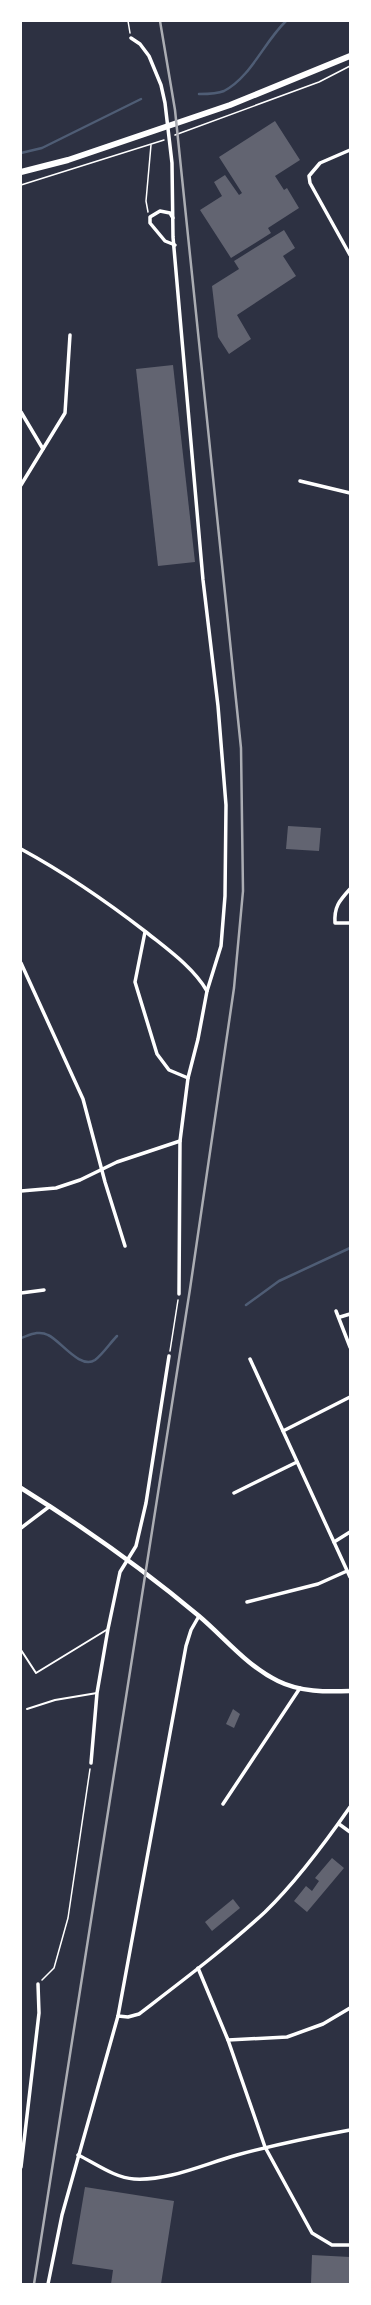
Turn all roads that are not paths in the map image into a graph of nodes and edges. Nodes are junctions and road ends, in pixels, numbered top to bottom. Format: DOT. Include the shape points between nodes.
graph roads {
  1 [pos="132,38"];
  2 [pos="349,56"];
  3 [pos="350,150"];
  4 [pos="21,172"];
  5 [pos="173,218"];
  6 [pos="175,245"];
  7 [pos="350,255"];
  8 [pos="70,335"];
  9 [pos="21,412"];
  10 [pos="43,449"];
  11 [pos="300,481"];
  12 [pos="21,486"];
  13 [pos="350,492"];
  14 [pos="21,849"];
  15 [pos="350,889"];
  16 [pos="350,923"];
  17 [pos="145,932"];
  18 [pos="21,963"];
  19 [pos="207,991"];
  20 [pos="188,1078"];
  21 [pos="180,1141"];
  22 [pos="103,1169"];
  23 [pos="21,1191"];
  24 [pos="125,1246"];
  25 [pos="44,1290"];
  26 [pos="21,1293"];
  27 [pos="179,1294"];
  28 [pos="336,1311"];
  29 [pos="350,1314"];
  30 [pos="340,1317"];
  31 [pos="350,1347"];
  32 [pos="169,1356"];
  33 [pos="250,1359"];
  34 [pos="350,1397"];
  35 [pos="283,1430"];
  36 [pos="297,1462"];
  37 [pos="21,1488"];
  38 [pos="234,1493"];
  39 [pos="50,1506"];
  40 [pos="21,1528"];
  41 [pos="350,1532"];
  42 [pos="334,1542"];
  43 [pos="127,1561"];
  44 [pos="347,1571"];
  45 [pos="350,1577"];
  46 [pos="247,1602"];
  47 [pos="199,1616"];
  48 [pos="108,1628"];
  49 [pos="21,1650"];
  50 [pos="300,1688"];
  51 [pos="350,1690"];
  52 [pos="97,1693"];
  53 [pos="27,1709"];
  54 [pos="91,1763"];
  55 [pos="223,1804"];
  56 [pos="350,1807"];
  57 [pos="339,1824"];
  58 [pos="350,1832"];
  59 [pos="198,1968"];
  60 [pos="38,1984"];
  61 [pos="350,2008"];
  62 [pos="118,2016"];
  63 [pos="228,2040"];
  64 [pos="350,2130"];
  65 [pos="265,2147"];
  66 [pos="78,2155"];
  67 [pos="21,2167"];
  68 [pos="350,2245"];
  69 [pos="48,2284"];
  1 -- 5 [label="street" via="148,56 161,85 170,143"];
  2 -- 4 [label="highway" via="230,105 68,160"];
  3 -- 7 [label="street" via="320,163 309,176 310,184"];
  5 -- 6 [label="street"];
  5 -- 6 [label="street" via="170,213 153,214 150,223 165,241"];
  6 -- 19 [label="street" via="203,580 218,706 226,804 221,946"];
  8 -- 10 [label="street" via="65,413"];
  9 -- 10 [label="street"];
  10 -- 12 [label="street"];
  11 -- 13 [label="street"];
  14 -- 17 [label="street" via="111,905"];
  15 -- 16 [label="street" via="337,902 334,911 334,923"];
  17 -- 19 [label="street" via="167,948 200,980"];
  17 -- 20 [label="street" via="135,982 157,1054 169,1070"];
  18 -- 22 [label="street" via="83,1099"];
  19 -- 20 [label="street"];
  20 -- 21 [label="street"];
  21 -- 22 [label="street"];
  21 -- 27 [label="street"];
  22 -- 23 [label="street" via="56,1188"];
  22 -- 24 [label="street"];
  25 -- 26 [label="street"];
  28 -- 30 [label="street"];
  29 -- 30 [label="street"];
  30 -- 31 [label="street"];
  32 -- 43 [label="street" via="146,1503 136,1546"];
  33 -- 35 [label="street"];
  34 -- 35 [label="street"];
  35 -- 36 [label="street"];
  36 -- 38 [label="street"];
  36 -- 42 [label="street"];
  37 -- 39 [label="street"];
  39 -- 40 [label="street"];
  39 -- 43 [label="street"];
  41 -- 42 [label="street"];
  42 -- 44 [label="street"];
  43 -- 47 [label="street"];
  43 -- 48 [label="street" via="120,1572"];
  44 -- 45 [label="street"];
  44 -- 46 [label="street" via="318,1584"];
  47 -- 50 [label="street" via="259,1669 279,1681"];
  47 -- 62 [label="street" via="186,1646"];
  48 -- 49 [label="lane" via="36,1673"];
  48 -- 52 [label="street"];
  50 -- 51 [label="street"];
  50 -- 55 [label="street"];
  52 -- 53 [label="lane" via="55,1700"];
  52 -- 54 [label="street"];
  56 -- 57 [label="street"];
  57 -- 58 [label="street"];
  57 -- 59 [label="street" via="266,1911"];
  59 -- 62 [label="street" via="139,2014"];
  59 -- 63 [label="street"];
  60 -- 67 [label="street" via="39,2014"];
  61 -- 63 [label="street" via="323,2024 287,2037"];
  62 -- 66 [label="street"];
  63 -- 65 [label="street"];
  64 -- 65 [label="street"];
  65 -- 66 [label="street" via="195,2169 133,2179"];
  65 -- 68 [label="street" via="312,2233 332,2245"];
  66 -- 69 [label="street"];
}
